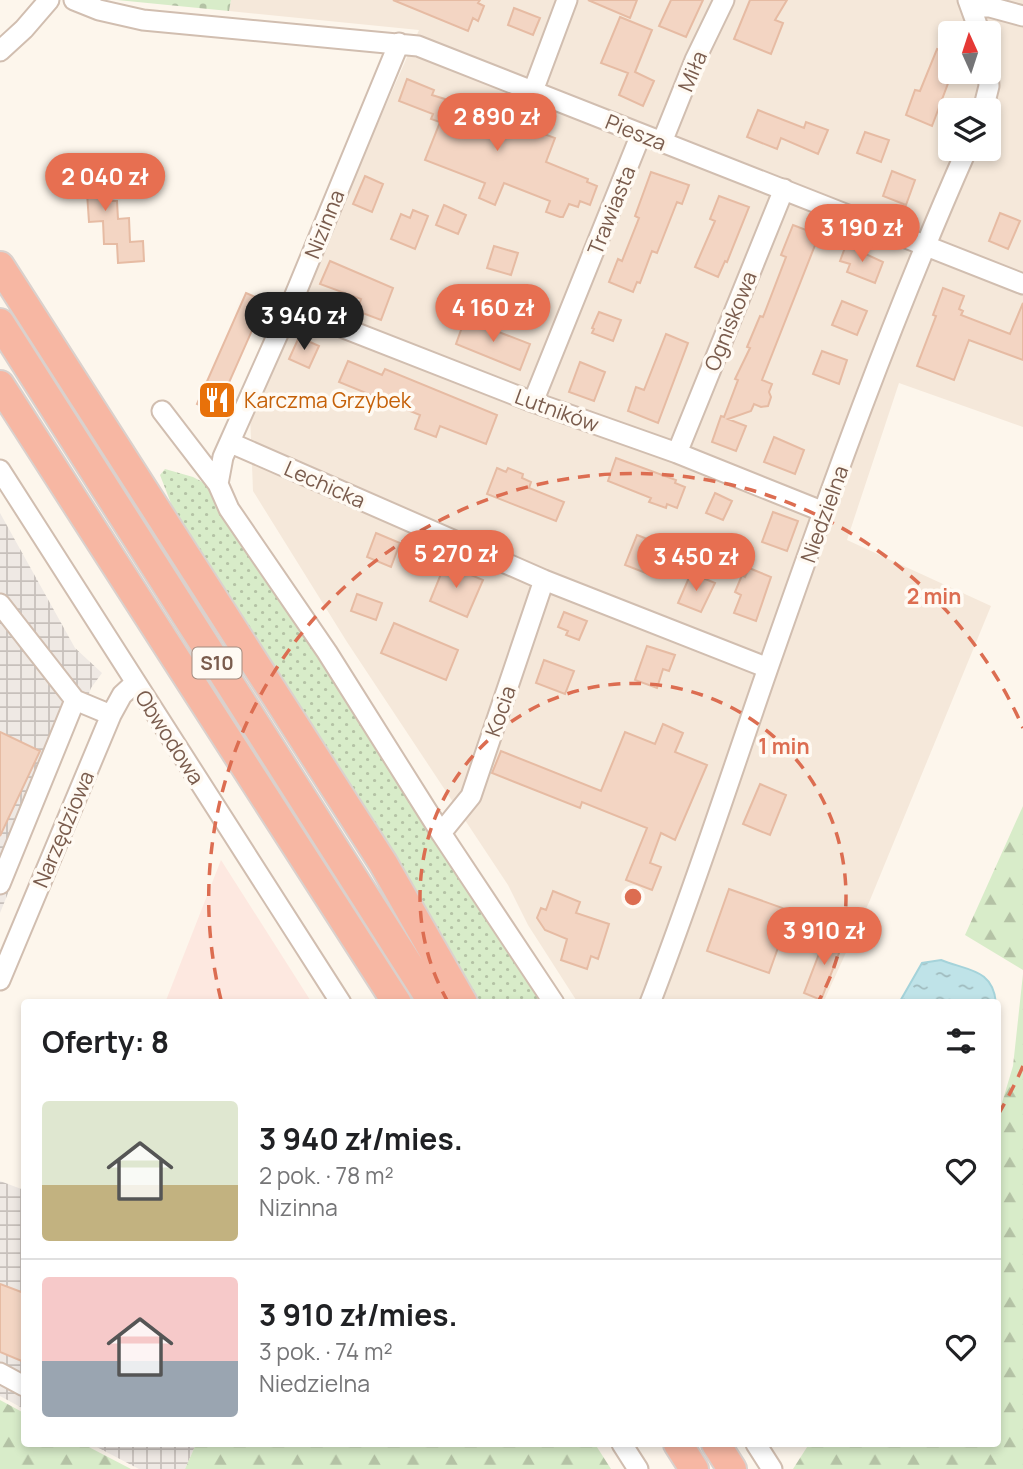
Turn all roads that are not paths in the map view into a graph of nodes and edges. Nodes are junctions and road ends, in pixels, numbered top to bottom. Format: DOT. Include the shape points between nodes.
graph roads {
  1 [pos="49,0"];
  2 [pos="74,0"];
  3 [pos="567,0"];
  4 [pos="724,0"];
  5 [pos="970,3"];
  6 [pos="1023,16"];
  7 [pos="976,21"];
  8 [pos="399,43"];
  9 [pos="0,51"];
  10 [pos="533,91"];
  11 [pos="641,134"];
  12 [pos="662,142"];
  13 [pos="962,161"];
  14 [pos="784,189"];
  15 [pos="924,246"];
  16 [pos="0,266"];
  17 [pos="1023,284"];
  18 [pos="290,307"];
  19 [pos="0,323"];
  20 [pos="0,385"];
  21 [pos="533,402"];
  22 [pos="162,411"];
  23 [pos="231,443"];
  24 [pos="677,453"];
  25 [pos="0,470"];
  26 [pos="218,484"];
  27 [pos="824,512"];
  28 [pos="544,580"];
  29 [pos="0,604"];
  30 [pos="768,668"];
  31 [pos="135,683"];
  32 [pos="75,700"];
  33 [pos="111,715"];
  34 [pos="441,833"];
  35 [pos="0,884"];
  36 [pos="0,980"];
  37 [pos="338,999"];
  38 [pos="394,999"];
  39 [pos="430,999"];
  40 [pos="461,999"];
  41 [pos="551,999"];
  42 [pos="652,999"];
  43 [pos="0,1373"];
  44 [pos="21,1384"];
  45 [pos="624,1447"];
  46 [pos="680,1447"];
  47 [pos="718,1447"];
  48 [pos="758,1447"];
  49 [pos="638,1469"];
  50 [pos="694,1469"];
  51 [pos="732,1469"];
  52 [pos="772,1469"];
  1 -- 9 [label="street"];
  2 -- 8 [label="street, Piesza" via="143,20"];
  3 -- 10 [label="street"];
  4 -- 12 [label="street, Miła"];
  5 -- 6 [label="street"];
  5 -- 7 [label="street"];
  8 -- 10 [label="street, Piesza"];
  8 -- 18 [label="street, Nizinna"];
  10 -- 11 [label="street, Piesza"];
  11 -- 12 [label="street, Piesza"];
  11 -- 21 [label="street, Trawiasta"];
  12 -- 14 [label="street, Piesza"];
  13 -- 15 [label="street, Niedzielna"];
  14 -- 15 [label="street, Piesza"];
  14 -- 24 [label="street, Ogniskowa"];
  15 -- 17 [label="street, Piesza"];
  15 -- 27 [label="street, Niedzielna"];
  16 -- 40 [label="highway" via="383,863"];
  18 -- 21 [label="street, Lutników"];
  18 -- 23 [label="street, Nizinna"];
  19 -- 39 [label="highway, S10"];
  20 -- 38 [label="highway, S10"];
  21 -- 24 [label="street, Lutników"];
  22 -- 26 [label="street"];
  23 -- 26 [label="street, Nizinna"];
  23 -- 28 [label="street, Lechicka"];
  24 -- 27 [label="street, Lutników"];
  25 -- 31 [label="street, Obwodowa"];
  26 -- 34 [label="street" via="229,509 327,652"];
  27 -- 30 [label="street, Niedzielna"];
  28 -- 30 [label="street, Lechicka"];
  28 -- 34 [label="street, Kocia" via="471,796"];
  29 -- 32 [label="street"];
  30 -- 42 [label="street, Niedzielna"];
  31 -- 33 [label="street, Narzędziowa"];
  31 -- 37 [label="street, Obwodowa"];
  32 -- 33 [label="street"];
  32 -- 35 [label="street"];
  33 -- 36 [label="street, Narzędziowa"];
  34 -- 41 [label="street"];
  43 -- 44 [label="street"];
  45 -- 49 [label="street"];
  46 -- 50 [label="highway"];
  47 -- 51 [label="highway"];
  48 -- 52 [label="street"];
}
